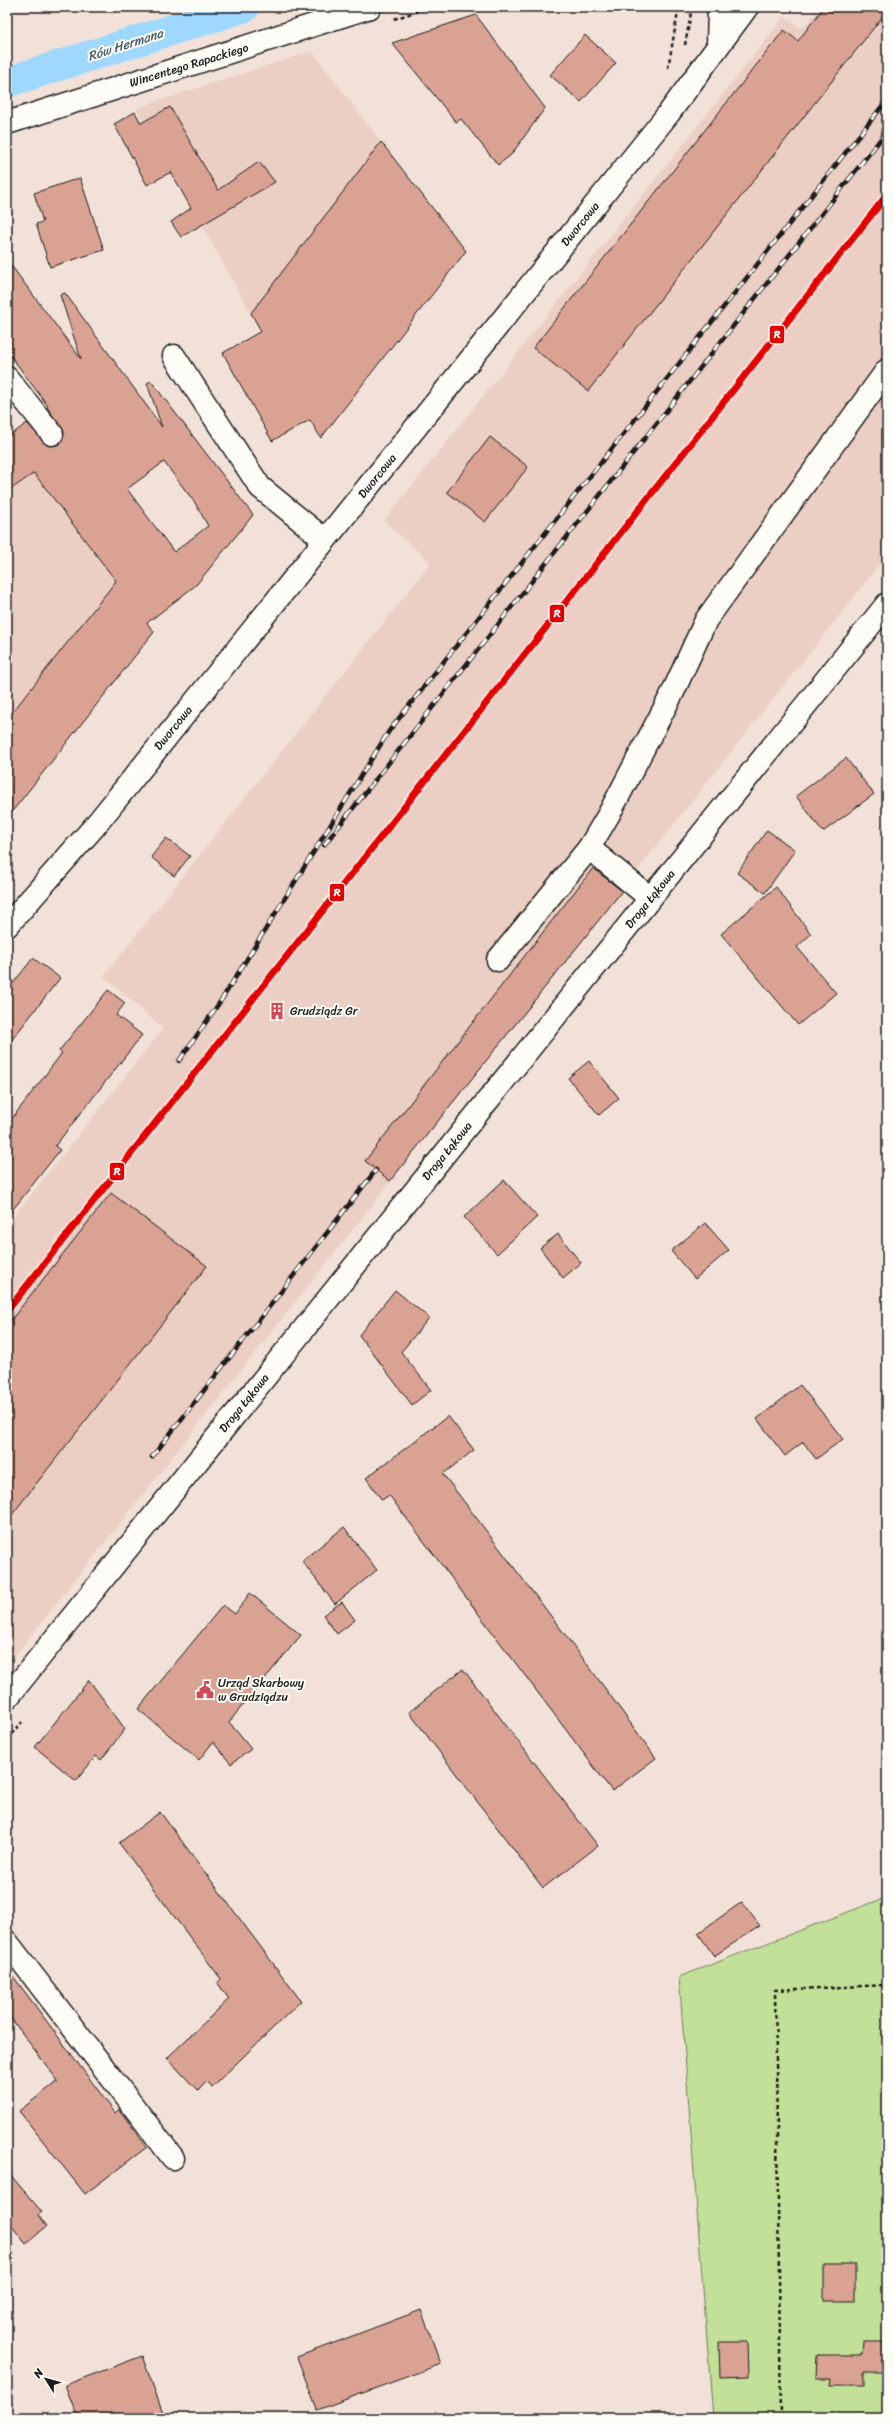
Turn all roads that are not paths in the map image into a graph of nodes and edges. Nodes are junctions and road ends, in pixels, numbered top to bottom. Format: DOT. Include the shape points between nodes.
graph roads {
  1 [pos="370,7"];
  2 [pos="719,7"];
  3 [pos="741,11"];
  4 [pos="718,48"];
  5 [pos="7,123"];
  6 [pos="174,356"];
  7 [pos="887,370"];
  8 [pos="7,378"];
  9 [pos="52,434"];
  10 [pos="325,540"];
  11 [pos="887,604"];
  12 [pos="589,848"];
  13 [pos="650,898"];
  14 [pos="7,926"];
  15 [pos="498,960"];
  16 [pos="7,1698"];
  17 [pos="7,1942"];
  18 [pos="173,2158"];
  1 -- 5 [label="street, Wincentego Rapackiego"];
  2 -- 4 [label="street"];
  3 -- 4 [label="street, Dworcowa"];
  4 -- 10 [label="street, Dworcowa" via="669,113"];
  6 -- 10 [label="street" via="260,487"];
  7 -- 12 [label="street" via="706,620 673,692"];
  8 -- 9 [label="street"];
  10 -- 14 [label="street, Dworcowa" via="94,828"];
  11 -- 13 [label="street, Droga Łąkowa"];
  12 -- 13 [label="street"];
  12 -- 15 [label="street"];
  13 -- 16 [label="street, Droga Łąkowa"];
  17 -- 18 [label="street"];
}
